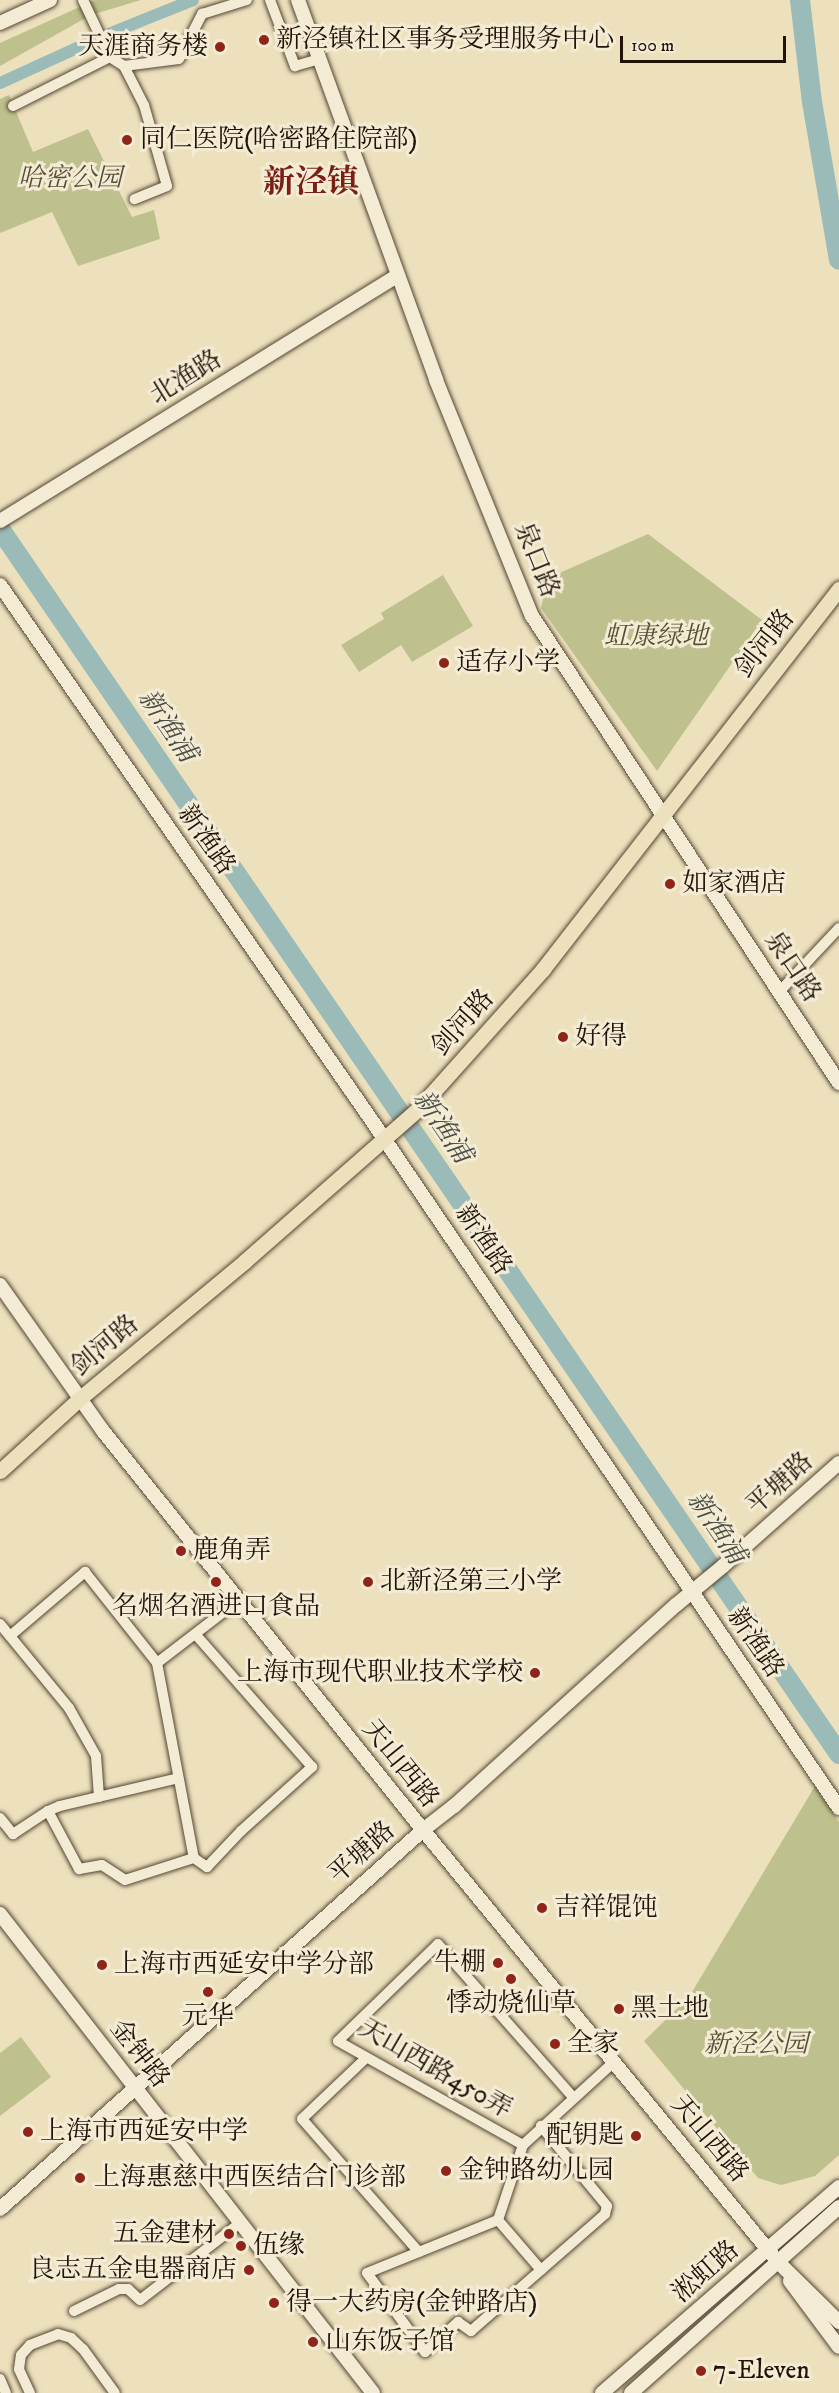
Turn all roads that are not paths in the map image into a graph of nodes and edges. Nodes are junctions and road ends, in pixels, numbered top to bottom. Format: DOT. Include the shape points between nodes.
graph roads {
  1 [pos="50,0"];
  2 [pos="83,0"];
  3 [pos="247,0"];
  4 [pos="270,0"];
  5 [pos="298,0"];
  6 [pos="0,23"];
  7 [pos="110,57"];
  8 [pos="319,59"];
  9 [pos="124,66"];
  10 [pos="13,106"];
  11 [pos="134,199"];
  12 [pos="397,276"];
  13 [pos="3,519"];
  14 [pos="0,585"];
  15 [pos="839,589"];
  16 [pos="661,816"];
  17 [pos="839,928"];
  18 [pos="780,991"];
  19 [pos="839,1083"];
  20 [pos="385,1140"];
  21 [pos="0,1285"];
  22 [pos="79,1399"];
  23 [pos="839,1463"];
  24 [pos="0,1471"];
  25 [pos="692,1593"];
  26 [pos="239,1600"];
  27 [pos="0,1624"];
  28 [pos="196,1635"];
  29 [pos="10,1636"];
  30 [pos="157,1663"];
  31 [pos="178,1778"];
  32 [pos="99,1797"];
  33 [pos="839,1808"];
  34 [pos="48,1811"];
  35 [pos="0,1818"];
  36 [pos="423,1830"];
  37 [pos="194,1858"];
  38 [pos="0,1914"];
  39 [pos="366,2058"];
  40 [pos="614,2062"];
  41 [pos="135,2087"];
  42 [pos="573,2097"];
  43 [pos="541,2126"];
  44 [pos="523,2145"];
  45 [pos="839,2187"];
  46 [pos="839,2207"];
  47 [pos="0,2209"];
  48 [pos="498,2220"];
  49 [pos="240,2223"];
  50 [pos="768,2250"];
  51 [pos="419,2252"];
  52 [pos="778,2262"];
  53 [pos="541,2270"];
  54 [pos="74,2311"];
  55 [pos="839,2322"];
  56 [pos="839,2348"];
  57 [pos="0,2379"];
  58 [pos="371,2392"];
  59 [pos="6,2393"];
  60 [pos="30,2393"];
  61 [pos="115,2393"];
  62 [pos="602,2393"];
  63 [pos="631,2393"];
  1 -- 6 [label="street"];
  2 -- 7 [label="street"];
  3 -- 9 [label="street" via="201,14 179,59"];
  4 -- 8 [label="street" via="295,66"];
  5 -- 8 [label="street, 泉口路"];
  7 -- 9 [label="street"];
  7 -- 10 [label="street"];
  8 -- 12 [label="street, 泉口路"];
  9 -- 11 [label="street" via="144,105 166,186"];
  12 -- 13 [label="street, 北渔路"];
  12 -- 16 [label="street, 泉口路" via="532,616"];
  14 -- 20 [label="street, 新渔路"];
  15 -- 16 [label="main road, 剑河路"];
  16 -- 18 [label="street, 泉口路"];
  16 -- 20 [label="main road, 剑河路" via="543,969 418,1109"];
  17 -- 18 [label="street"];
  18 -- 19 [label="street, 泉口路"];
  20 -- 22 [label="main road, 剑河路"];
  20 -- 25 [label="street, 新渔路"];
  21 -- 22 [label="street, 天山西路"];
  22 -- 24 [label="main road, 剑河路"];
  22 -- 26 [label="street, 天山西路"];
  23 -- 25 [label="street, 平塘路"];
  25 -- 33 [label="street, 新渔路"];
  25 -- 36 [label="street, 平塘路"];
  26 -- 28 [label="street"];
  26 -- 36 [label="street, 天山西路"];
  27 -- 29 [label="street"];
  28 -- 30 [label="street"];
  28 -- 37 [label="street" via="312,1767 207,1867"];
  29 -- 30 [label="street" via="85,1572"];
  29 -- 32 [label="street" via="69,1708 96,1756"];
  30 -- 31 [label="street"];
  31 -- 32 [label="street"];
  31 -- 37 [label="street"];
  32 -- 34 [label="street"];
  34 -- 35 [label="street" via="13,1834"];
  34 -- 37 [label="street" via="79,1869 102,1865 125,1880"];
  36 -- 40 [label="street, 天山西路"];
  36 -- 41 [label="street, 平塘路"];
  38 -- 41 [label="street, 金钟路"];
  39 -- 42 [label="street, 天山西路450弄" via="338,2041 438,1944"];
  39 -- 44 [label="street, 天山西路450弄"];
  39 -- 51 [label="street" via="302,2119"];
  40 -- 42 [label="street, 天山西路450弄"];
  40 -- 50 [label="street, 天山西路"];
  41 -- 47 [label="street, 平塘路"];
  41 -- 49 [label="street, 金钟路"];
  42 -- 43 [label="street, 天山西路450弄"];
  43 -- 44 [label="street, 天山西路450弄"];
  43 -- 53 [label="street, 天山西路450弄" via="607,2206 605,2214"];
  44 -- 48 [label="street, 天山西路450弄"];
  45 -- 50 [label="street, 淞虹路"];
  46 -- 52 [label="street, 淞虹路"];
  48 -- 51 [label="street"];
  48 -- 53 [label="street"];
  49 -- 54 [label="street" via="140,2300 128,2289 119,2289"];
  49 -- 58 [label="street, 金钟路"];
  50 -- 52 [label="street, 天山西路"];
  50 -- 62 [label="street, 淞虹路"];
  51 -- 53 [label="street" via="367,2273 425,2352 458,2322 471,2331"];
  52 -- 55 [label="street, 天山西路"];
  52 -- 56 [label="street, 天山西路"];
  52 -- 63 [label="street, 淞虹路"];
  57 -- 59 [label="street"];
  60 -- 61 [label="street" via="19,2368 21,2355 30,2345 58,2334 71,2338 83,2349"];
}
